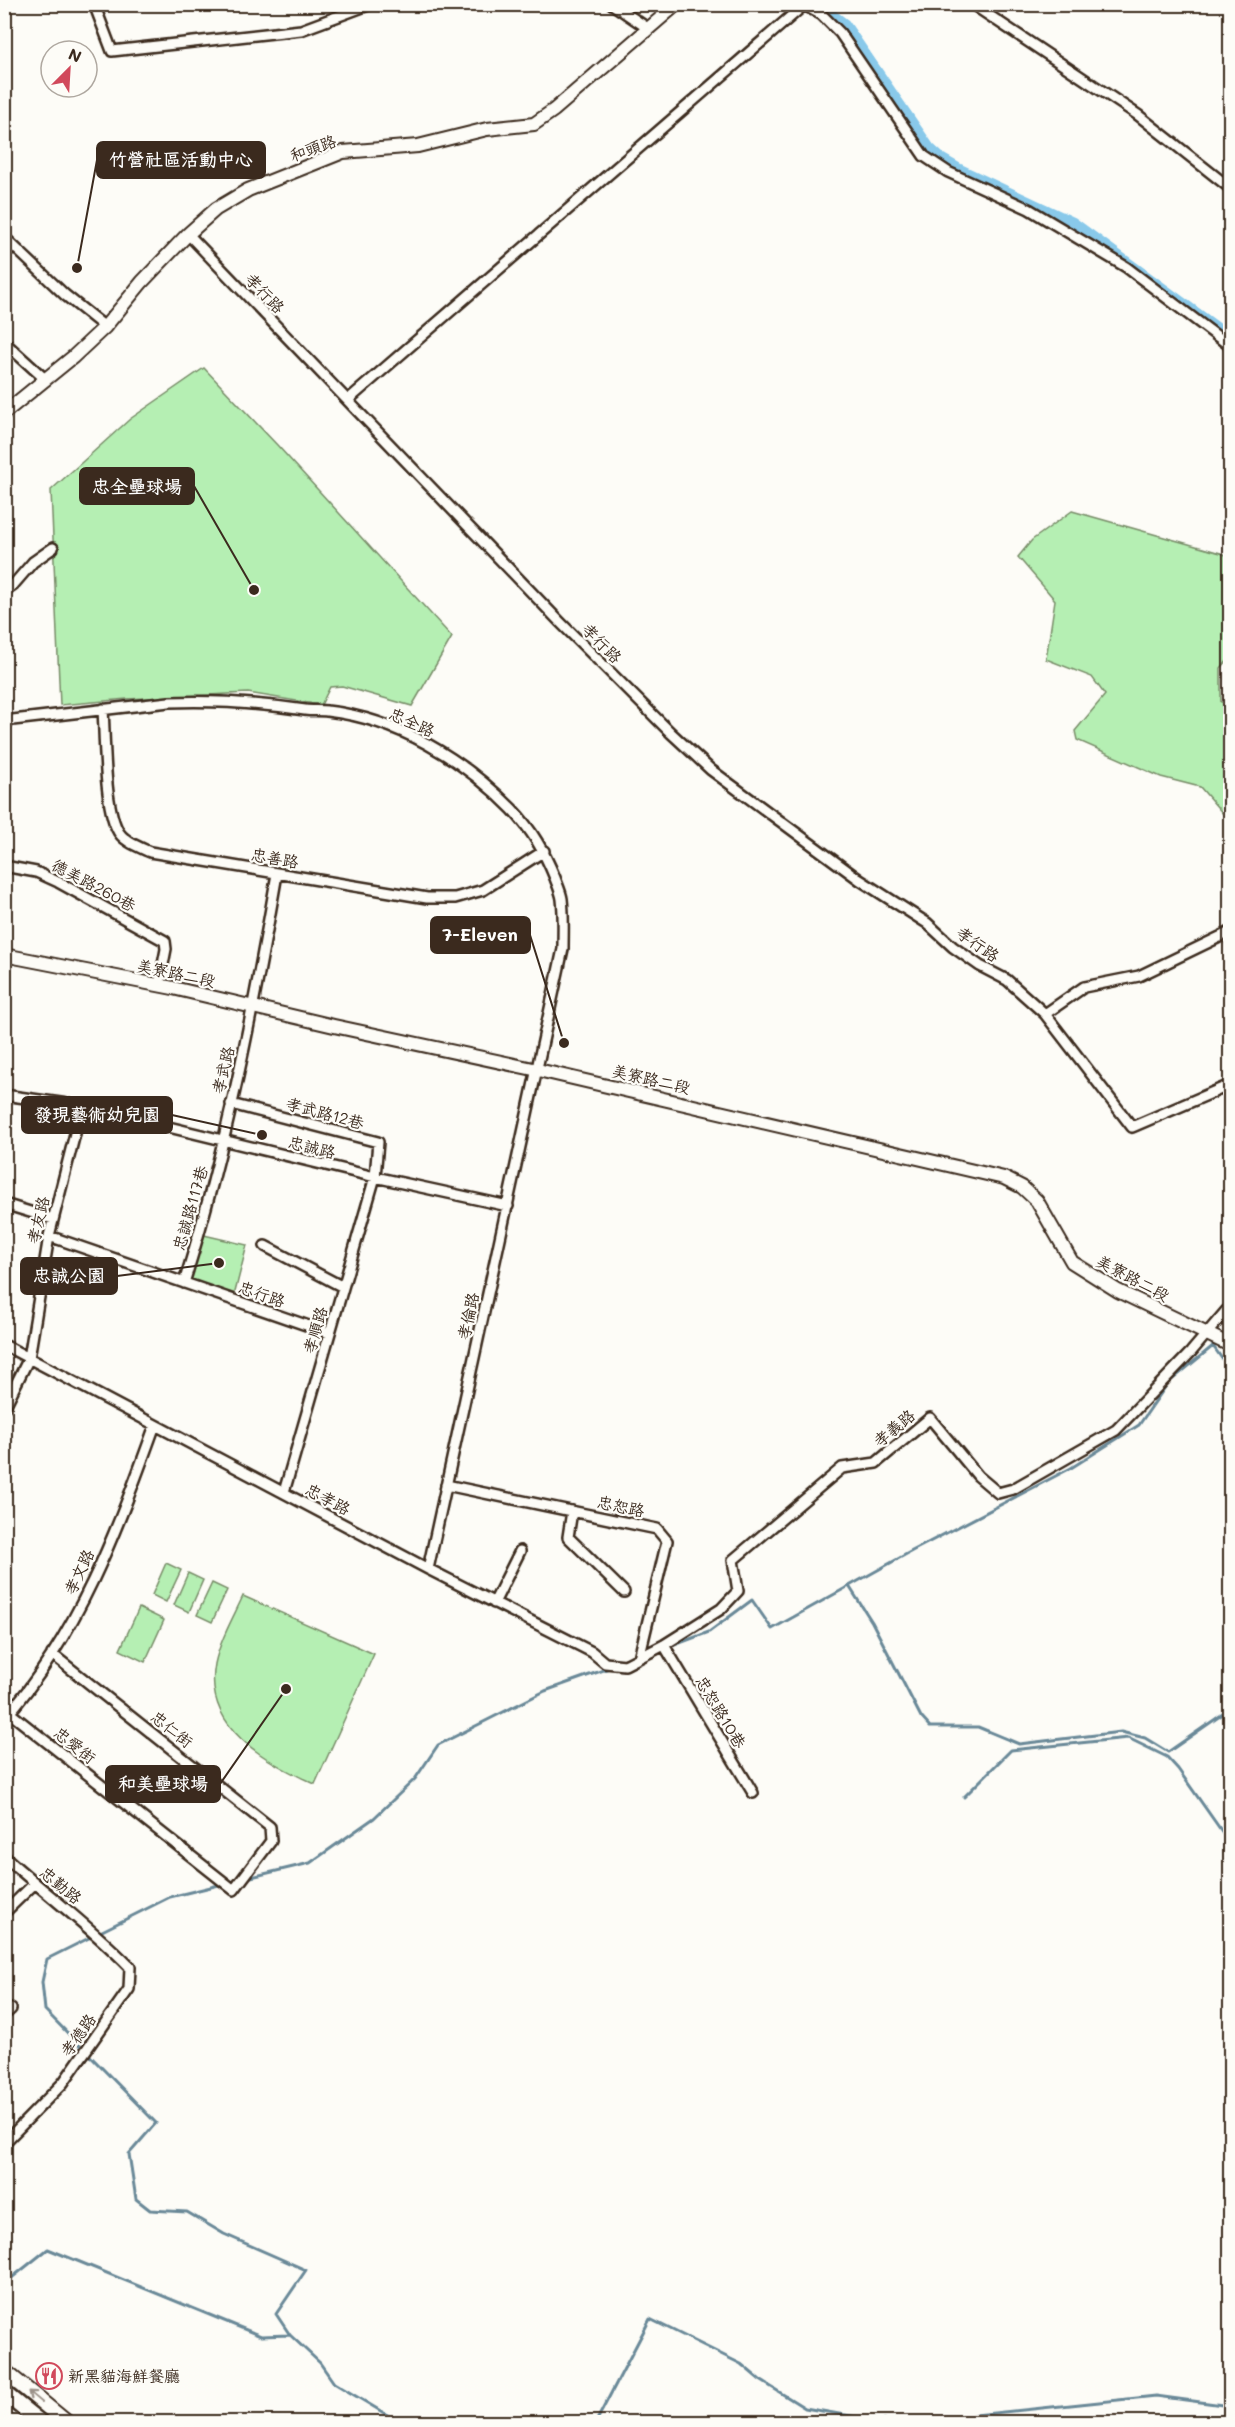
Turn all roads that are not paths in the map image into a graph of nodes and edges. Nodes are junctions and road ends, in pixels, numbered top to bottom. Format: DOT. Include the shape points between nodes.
graph roads {
  1 [pos="94,4"];
  2 [pos="371,4"];
  3 [pos="612,4"];
  4 [pos="677,4"];
  5 [pos="972,4"];
  6 [pos="804,5"];
  7 [pos="649,29"];
  8 [pos="1230,188"];
  9 [pos="188,234"];
  10 [pos="4,237"];
  11 [pos="105,327"];
  12 [pos="4,342"];
  13 [pos="1230,346"];
  14 [pos="45,379"];
  15 [pos="348,400"];
  16 [pos="4,413"];
  17 [pos="53,548"];
  18 [pos="4,591"];
  19 [pos="103,709"];
  20 [pos="4,721"];
  21 [pos="544,851"];
  22 [pos="4,866"];
  23 [pos="277,874"];
  24 [pos="1230,932"];
  25 [pos="4,955"];
  26 [pos="159,986"];
  27 [pos="254,1006"];
  28 [pos="1045,1014"];
  29 [pos="538,1070"];
  30 [pos="1230,1085"];
  31 [pos="4,1095"];
  32 [pos="231,1104"];
  33 [pos="82,1106"];
  34 [pos="223,1141"];
  35 [pos="375,1177"];
  36 [pos="4,1204"];
  37 [pos="508,1206"];
  38 [pos="53,1218"];
  39 [pos="49,1236"];
  40 [pos="265,1246"];
  41 [pos="184,1283"];
  42 [pos="343,1287"];
  43 [pos="1230,1309"];
  44 [pos="329,1333"];
  45 [pos="1206,1334"];
  46 [pos="4,1345"];
  47 [pos="1230,1345"];
  48 [pos="28,1358"];
  49 [pos="4,1408"];
  50 [pos="155,1425"];
  51 [pos="446,1485"];
  52 [pos="284,1492"];
  53 [pos="572,1511"];
  54 [pos="520,1551"];
  55 [pos="428,1569"];
  56 [pos="624,1592"];
  57 [pos="494,1603"];
  58 [pos="664,1646"];
  59 [pos="52,1654"];
  60 [pos="639,1658"];
  61 [pos="7,1716"];
  62 [pos="753,1793"];
  63 [pos="4,1856"];
  64 [pos="34,1884"];
  65 [pos="234,1890"];
  66 [pos="4,1913"];
  67 [pos="100,1936"];
  68 [pos="4,2143"];
  69 [pos="4,2371"];
  70 [pos="4,2393"];
  71 [pos="40,2422"];
  72 [pos="66,2422"];
  1 -- 2 [label="street" via="112,51 300,30"];
  3 -- 7 [label="street"];
  4 -- 7 [label="street, 和頭路"];
  5 -- 8 [label="street" via="1138,115"];
  6 -- 13 [label="street" via="822,15 840,33 924,156 948,172 1029,209 1126,267"];
  6 -- 15 [label="street"];
  7 -- 9 [label="street, 和頭路" via="534,124 487,129 418,146 344,152 248,190 216,209"];
  9 -- 11 [label="street, 和頭路"];
  9 -- 15 [label="street, 孝行路"];
  10 -- 11 [label="street" via="65,296"];
  11 -- 14 [label="street, 和頭路"];
  12 -- 14 [label="street"];
  14 -- 16 [label="street, 和頭路"];
  15 -- 28 [label="street, 孝行路" via="560,622 711,770 860,880 927,923 953,947 1007,980"];
  17 -- 18 [label="street"];
  19 -- 20 [label="street, 忠全路"];
  19 -- 21 [label="street, 忠全路" via="169,702 248,702 327,710 366,719 417,738 459,764 523,820"];
  19 -- 23 [label="street, 忠善路" via="110,806 117,830 132,844 150,852"];
  21 -- 23 [label="street, 忠善路" via="483,890 455,898 427,898"];
  21 -- 29 [label="street, 忠全路" via="562,897 563,949"];
  22 -- 26 [label="street, 德美路260巷" via="36,872 58,882 165,941"];
  23 -- 27 [label="street, 孝武路"];
  24 -- 28 [label="street" via="1139,976 1084,987"];
  25 -- 26 [label="street, 美寮路二段"];
  26 -- 27 [label="street, 美寮路二段"];
  27 -- 29 [label="street, 美寮路二段"];
  27 -- 32 [label="street, 孝武路"];
  28 -- 30 [label="street, 孝行路" via="1132,1127"];
  29 -- 37 [label="street, 孝倫路"];
  29 -- 45 [label="street, 美寮路二段" via="1004,1178 1037,1201 1072,1262 1118,1291"];
  31 -- 33 [label="street, 忠誠路"];
  32 -- 34 [label="street, 孝武路"];
  32 -- 35 [label="street, 孝武路12巷" via="378,1142"];
  33 -- 34 [label="street, 忠誠路"];
  33 -- 38 [label="street, 孝友路"];
  34 -- 35 [label="street, 忠誠路"];
  34 -- 41 [label="street, 忠誠路117巷"];
  35 -- 37 [label="street, 忠誠路"];
  35 -- 42 [label="street, 孝順路"];
  36 -- 38 [label="street"];
  37 -- 51 [label="street, 孝倫路"];
  38 -- 39 [label="street, 孝友路"];
  39 -- 41 [label="street, 忠行路"];
  39 -- 48 [label="street, 孝友路"];
  40 -- 42 [label="street"];
  41 -- 44 [label="street, 忠行路"];
  42 -- 44 [label="street, 孝順路"];
  43 -- 45 [label="street, 孝義路"];
  44 -- 52 [label="street, 孝順路"];
  45 -- 47 [label="street, 美寮路二段"];
  45 -- 58 [label="street, 孝義路" via="1116,1430 1013,1489 998,1493 978,1476 930,1418 876,1463 842,1468 733,1560 738,1591 721,1609"];
  46 -- 48 [label="street, 忠孝路"];
  48 -- 49 [label="street, 孝友路"];
  48 -- 50 [label="street, 忠孝路"];
  50 -- 52 [label="street, 忠孝路"];
  50 -- 59 [label="street, 孝文路" via="112,1537 83,1601"];
  51 -- 53 [label="street, 忠恕路"];
  51 -- 55 [label="street, 孝倫路"];
  52 -- 55 [label="street, 忠孝路"];
  53 -- 56 [label="street" via="568,1538"];
  53 -- 60 [label="street, 忠恕路" via="657,1529 667,1541"];
  54 -- 57 [label="street"];
  55 -- 57 [label="street, 忠孝路"];
  57 -- 60 [label="street, 忠孝路" via="592,1652 605,1663 625,1665"];
  58 -- 60 [label="street, 孝義路"];
  58 -- 62 [label="street, 忠恕路10巷"];
  59 -- 61 [label="street, 孝文路"];
  59 -- 65 [label="street, 忠仁街" via="270,1827 271,1841"];
  61 -- 65 [label="street, 忠愛街"];
  63 -- 64 [label="street, 忠勤路"];
  64 -- 66 [label="street"];
  64 -- 67 [label="street, 忠勤路"];
  67 -- 68 [label="street, 孝德路" via="130,1967 129,1989 63,2084"];
  72 -- 69 [label="main road, one-way"];
  70 -- 71 [label="main road"];
}
